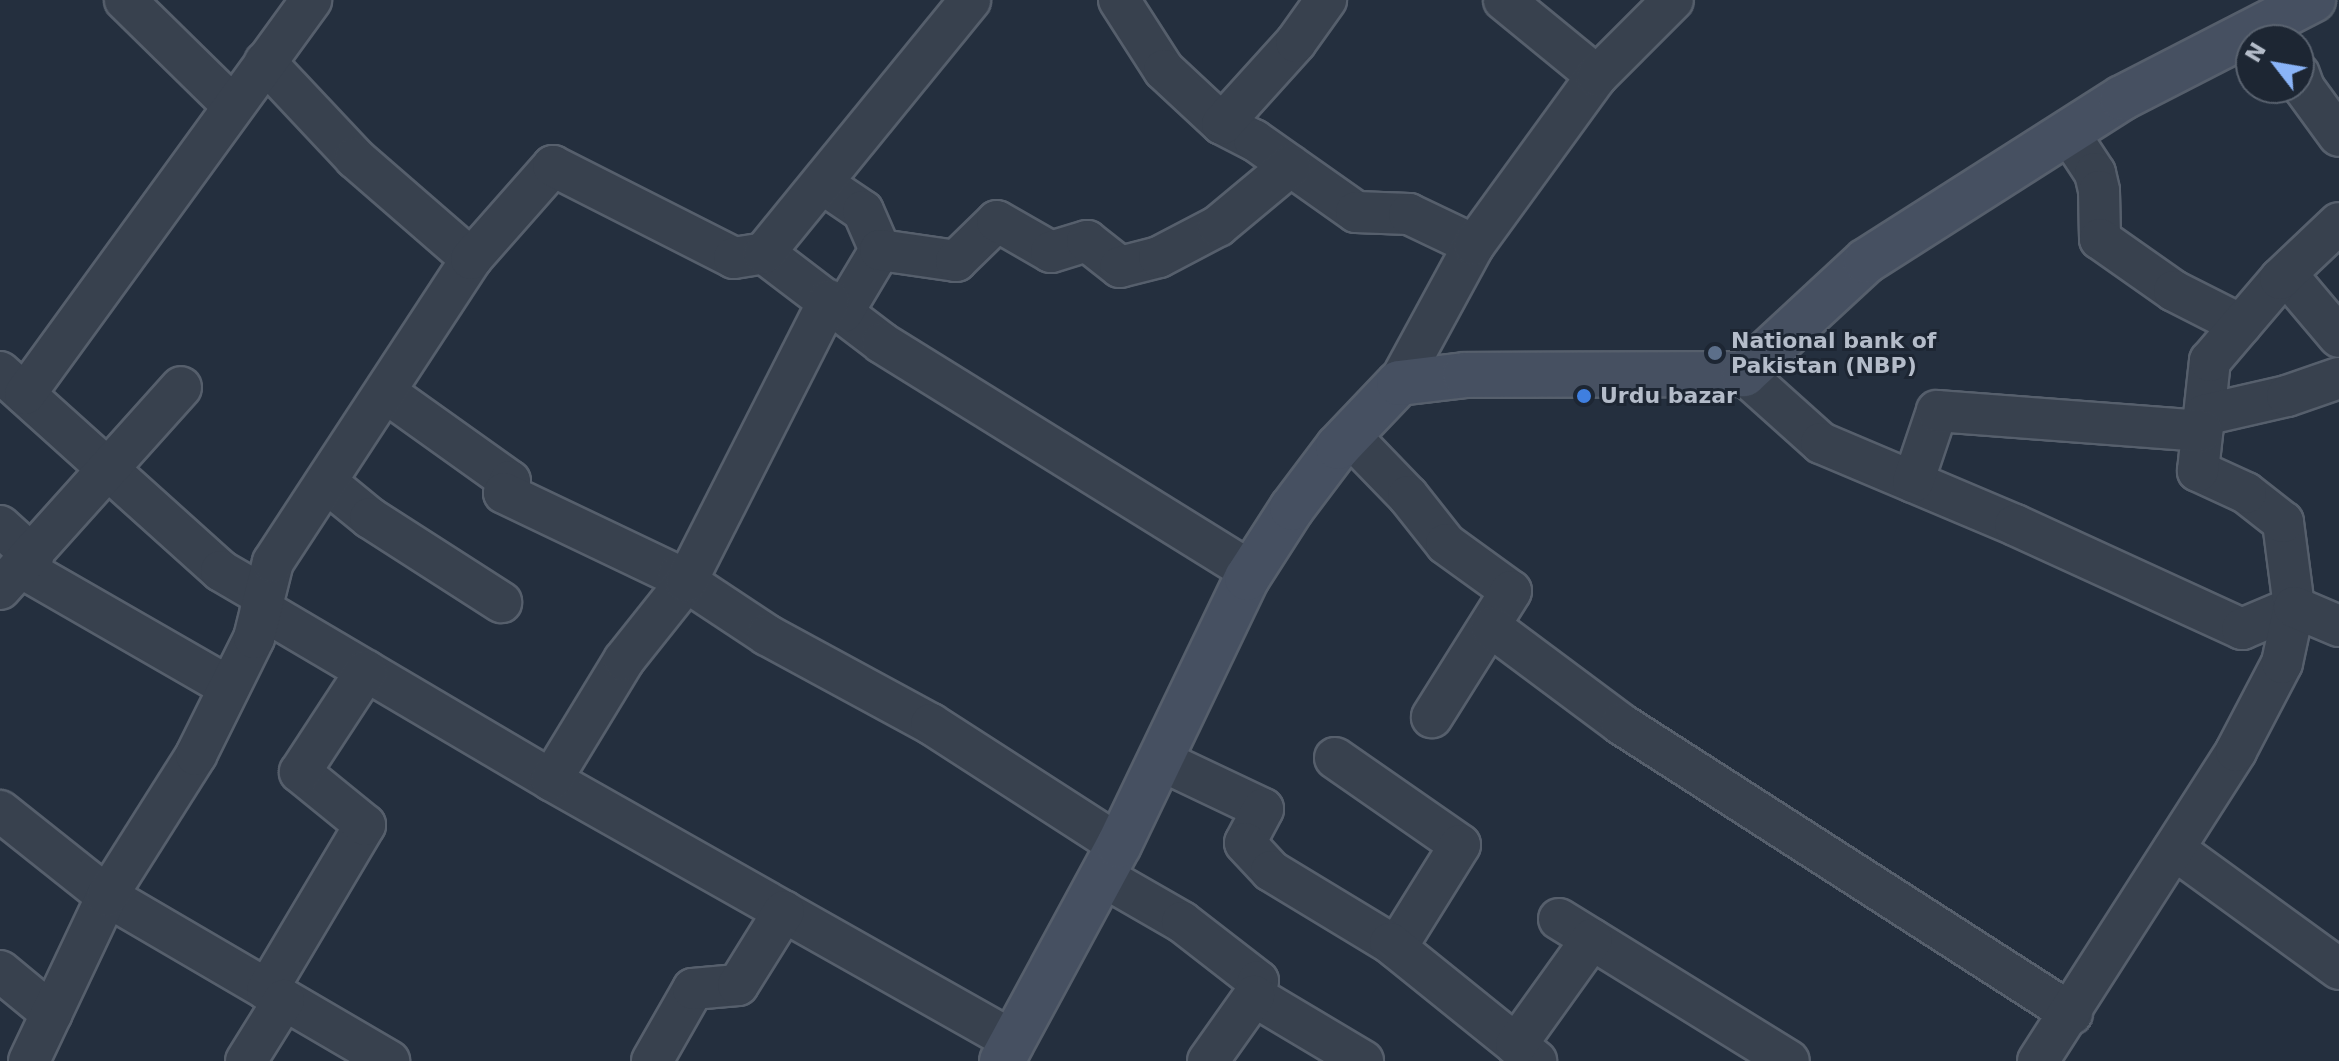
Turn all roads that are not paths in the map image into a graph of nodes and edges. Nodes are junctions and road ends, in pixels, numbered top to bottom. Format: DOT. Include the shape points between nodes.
graph roads {
  1 [pos="126,0"];
  2 [pos="311,0"];
  3 [pos="970,0"];
  4 [pos="1326,0"];
  5 [pos="1504,0"];
  6 [pos="1673,0"];
  7 [pos="1123,2"];
  8 [pos="2293,19"];
  9 [pos="265,62"];
  10 [pos="1597,76"];
  11 [pos="2315,103"];
  12 [pos="233,106"];
  13 [pos="1222,124"];
  14 [pos="2068,132"];
  15 [pos="2339,136"];
  16 [pos="1290,166"];
  17 [pos="823,184"];
  18 [pos="2339,223"];
  19 [pos="1474,245"];
  20 [pos="880,250"];
  21 [pos="764,253"];
  22 [pos="471,259"];
  23 [pos="2286,274"];
  24 [pos="836,306"];
  25 [pos="2241,325"];
  26 [pos="2339,337"];
  27 [pos="1744,374"];
  28 [pos="2339,378"];
  29 [pos="12,383"];
  30 [pos="1399,383"];
  31 [pos="181,387"];
  32 [pos="385,392"];
  33 [pos="2203,423"];
  34 [pos="1349,435"];
  35 [pos="108,470"];
  36 [pos="326,482"];
  37 [pos="1913,482"];
  38 [pos="0,526"];
  39 [pos="18,571"];
  40 [pos="1251,572"];
  41 [pos="686,582"];
  42 [pos="501,602"];
  43 [pos="263,603"];
  44 [pos="2294,607"];
  45 [pos="2339,626"];
  46 [pos="1491,627"];
  47 [pos="366,671"];
  48 [pos="229,687"];
  49 [pos="1432,717"];
  50 [pos="1335,758"];
  51 [pos="1160,760"];
  52 [pos="551,780"];
  53 [pos="0,811"];
  54 [pos="2174,849"];
  55 [pos="1110,861"];
  56 [pos="107,896"];
  57 [pos="784,911"];
  58 [pos="1396,948"];
  59 [pos="2339,969"];
  60 [pos="0,971"];
  61 [pos="276,995"];
  62 [pos="1254,996"];
  63 [pos="52,1014"];
  64 [pos="2072,1014"];
  65 [pos="1526,1053"];
  66 [pos="1007,1055"];
  67 [pos="29,1061"];
  68 [pos="246,1061"];
  69 [pos="389,1061"];
  70 [pos="652,1061"];
  71 [pos="1208,1061"];
  72 [pos="1363,1061"];
  73 [pos="1789,1061"];
  74 [pos="2038,1061"];
  1 -- 12 [label="street"];
  2 -- 9 [label="street"];
  3 -- 17 [label="street"];
  4 -- 13 [label="street" via="1296,42"];
  5 -- 10 [label="street"];
  6 -- 10 [label="street"];
  7 -- 13 [label="street" via="1164,70"];
  8 -- 14 [label="main road" via="2122,98"];
  9 -- 12 [label="street"];
  9 -- 22 [label="street" via="355,158"];
  10 -- 19 [label="street"];
  11 -- 15 [label="street"];
  12 -- 29 [label="street"];
  13 -- 16 [label="street"];
  14 -- 25 [label="street" via="2095,173 2100,239 2174,291"];
  14 -- 27 [label="main road" via="1866,261"];
  16 -- 19 [label="street" via="1356,212 1409,214"];
  16 -- 20 [label="street" via="1218,226 1159,257 1120,267 1087,241 1051,252 997,221 956,261"];
  17 -- 20 [label="street" via="863,211"];
  17 -- 21 [label="street"];
  18 -- 23 [label="street"];
  19 -- 30 [label="street"];
  20 -- 24 [label="street"];
  21 -- 22 [label="street" via="734,258 553,166"];
  21 -- 24 [label="street"];
  22 -- 32 [label="street"];
  23 -- 25 [label="street"];
  23 -- 26 [label="street"];
  24 -- 40 [label="street" via="882,343"];
  24 -- 41 [label="street"];
  25 -- 33 [label="street" via="2210,361"];
  27 -- 30 [label="main road" via="1465,375"];
  27 -- 37 [label="street" via="1821,443"];
  28 -- 33 [label="street"];
  29 -- 35 [label="street"];
  30 -- 34 [label="main road"];
  31 -- 35 [label="street"];
  32 -- 36 [label="street"];
  32 -- 41 [label="street" via="510,481 504,493"];
  33 -- 37 [label="street" via="1937,411"];
  33 -- 44 [label="street" via="2198,471 2246,493 2283,522"];
  34 -- 40 [label="main road"];
  34 -- 46 [label="street" via="1446,544 1511,591"];
  35 -- 39 [label="street"];
  35 -- 43 [label="street"];
  36 -- 42 [label="street" via="370,518"];
  36 -- 43 [label="street" via="273,562"];
  37 -- 44 [label="street" via="2242,629"];
  38 -- 39 [label="street"];
  39 -- 48 [label="street"];
  40 -- 51 [label="main road"];
  41 -- 52 [label="street" via="624,660"];
  41 -- 55 [label="street" via="767,635 931,724"];
  43 -- 47 [label="street"];
  43 -- 48 [label="street" via="254,638"];
  44 -- 45 [label="street"];
  44 -- 54 [label="street" via="2282,663 2236,751"];
  46 -- 49 [label="street"];
  46 -- 64 [label="street" via="1621,724"];
  47 -- 52 [label="street"];
  47 -- 61 [label="street" via="300,772 365,825"];
  48 -- 56 [label="street" via="196,755"];
  50 -- 58 [label="street" via="1460,845"];
  51 -- 55 [label="main road"];
  51 -- 58 [label="street" via="1263,809 1245,843 1253,853 1271,871"];
  52 -- 57 [label="street"];
  53 -- 56 [label="street"];
  54 -- 59 [label="street"];
  54 -- 64 [label="street"];
  55 -- 62 [label="street" via="1258,981"];
  55 -- 66 [label="main road"];
  56 -- 61 [label="street"];
  56 -- 63 [label="street"];
  57 -- 66 [label="street"];
  57 -- 70 [label="street" via="738,985 693,989"];
  58 -- 65 [label="street"];
  60 -- 63 [label="street"];
  61 -- 68 [label="street"];
  61 -- 69 [label="street"];
  62 -- 71 [label="street"];
  62 -- 72 [label="street"];
  63 -- 67 [label="street"];
  64 -- 74 [label="street"];
  65 -- 73 [label="street" via="1575,929"];
}
